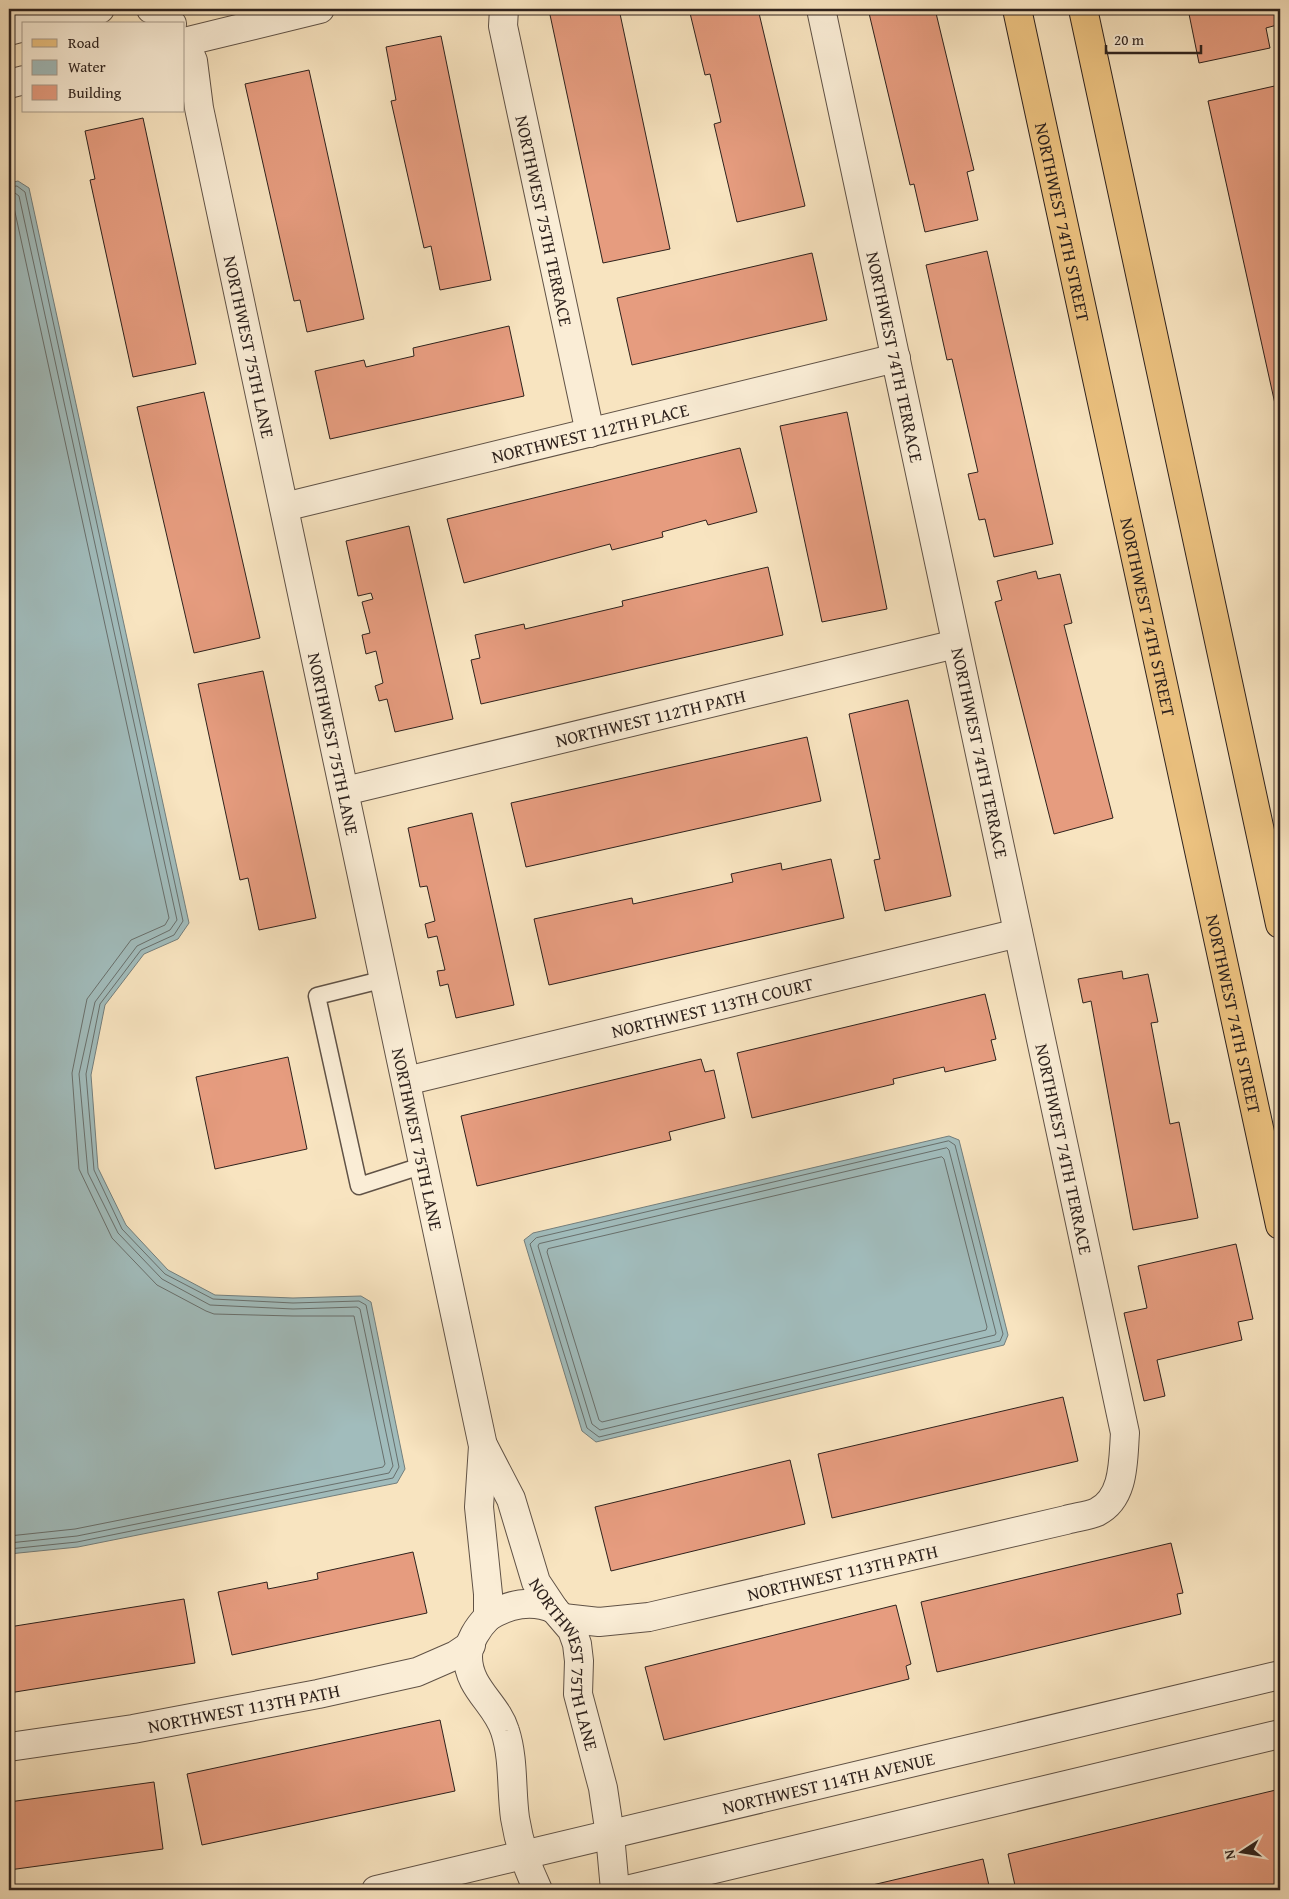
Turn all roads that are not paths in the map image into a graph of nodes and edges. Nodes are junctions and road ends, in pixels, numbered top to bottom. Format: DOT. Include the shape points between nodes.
graph roads {
  1 [pos="100,9"];
  2 [pos="151,9"];
  3 [pos="320,9"];
  4 [pos="821,9"];
  5 [pos="1017,9"];
  6 [pos="1083,9"];
  7 [pos="503,18"];
  8 [pos="45,22"];
  9 [pos="168,22"];
  10 [pos="22,27"];
  11 [pos="9,30"];
  12 [pos="185,36"];
  13 [pos="185,45"];
  14 [pos="22,81"];
  15 [pos="9,84"];
  16 [pos="896,358"];
  17 [pos="590,432"];
  18 [pos="284,507"];
  19 [pos="956,644"];
  20 [pos="345,791"];
  21 [pos="1280,924"];
  22 [pos="1018,934"];
  23 [pos="385,979"];
  24 [pos="406,1080"];
  25 [pos="424,1165"];
  26 [pos="1280,1225"];
  27 [pos="483,1446"];
  28 [pos="1114,1497"];
  29 [pos="559,1614"];
  30 [pos="488,1617"];
  31 [pos="471,1645"];
  32 [pos="1280,1675"];
  33 [pos="1280,1734"];
  34 [pos="9,1747"];
  35 [pos="610,1835"];
  36 [pos="523,1856"];
  37 [pos="376,1890"];
  38 [pos="538,1890"];
  39 [pos="614,1890"];
  40 [pos="626,1890"];
  1 -- 8 [label="street"];
  2 -- 9 [label="street"];
  3 -- 12 [label="street"];
  4 -- 16 [label="street, NORTHWEST 74TH TERRACE"];
  5 -- 26 [label="main road, NORTHWEST 74TH STREET"];
  6 -- 21 [label="main road"];
  7 -- 17 [label="street, NORTHWEST 75TH TERRACE"];
  10 -- 11 [label="street"];
  13 -- 18 [label="street, NORTHWEST 75TH LANE" via="193,61 199,108"];
  14 -- 15 [label="street"];
  16 -- 17 [label="street, NORTHWEST 112TH PLACE"];
  16 -- 19 [label="street, NORTHWEST 74TH TERRACE"];
  17 -- 18 [label="street, NORTHWEST 112TH PLACE"];
  18 -- 20 [label="street, NORTHWEST 75TH LANE"];
  19 -- 20 [label="street, NORTHWEST 112TH PATH"];
  19 -- 22 [label="street, NORTHWEST 74TH TERRACE"];
  20 -- 23 [label="street, NORTHWEST 75TH LANE"];
  22 -- 24 [label="street, NORTHWEST 113TH COURT"];
  22 -- 28 [label="street, NORTHWEST 74TH TERRACE" via="1125,1434 1122,1474"];
  23 -- 24 [label="street, NORTHWEST 75TH LANE"];
  23 -- 25 [label="lane" via="317,996 359,1186"];
  24 -- 25 [label="street, NORTHWEST 75TH LANE"];
  25 -- 27 [label="street, NORTHWEST 75TH LANE"];
  27 -- 29 [label="street, NORTHWEST 75TH LANE" via="511,1499 536,1582"];
  27 -- 30 [label="street, NORTHWEST 75TH LANE" via="479,1507"];
  28 -- 29 [label="street, NORTHWEST 113TH PATH" via="1097,1512 1082,1516 649,1617 599,1622"];
  29 -- 30 [label="street, NORTHWEST 113TH PATH" via="544,1604 514,1605"];
  29 -- 35 [label="street, NORTHWEST 75TH LANE" via="572,1630 577,1644 578,1694 603,1788"];
  30 -- 31 [label="street"];
  31 -- 34 [label="street, NORTHWEST 113TH PATH" via="417,1672 318,1694"];
  31 -- 36 [label="street" via="468,1657 474,1680 500,1717 506,1733"];
  32 -- 35 [label="street, NORTHWEST 114TH AVENUE"];
  33 -- 40 [label="street"];
  35 -- 36 [label="street, NORTHWEST 114TH AVENUE"];
  35 -- 39 [label="street, NORTHWEST 75TH LANE"];
  36 -- 37 [label="street, NORTHWEST 114TH AVENUE"];
  36 -- 38 [label="street"];
}
